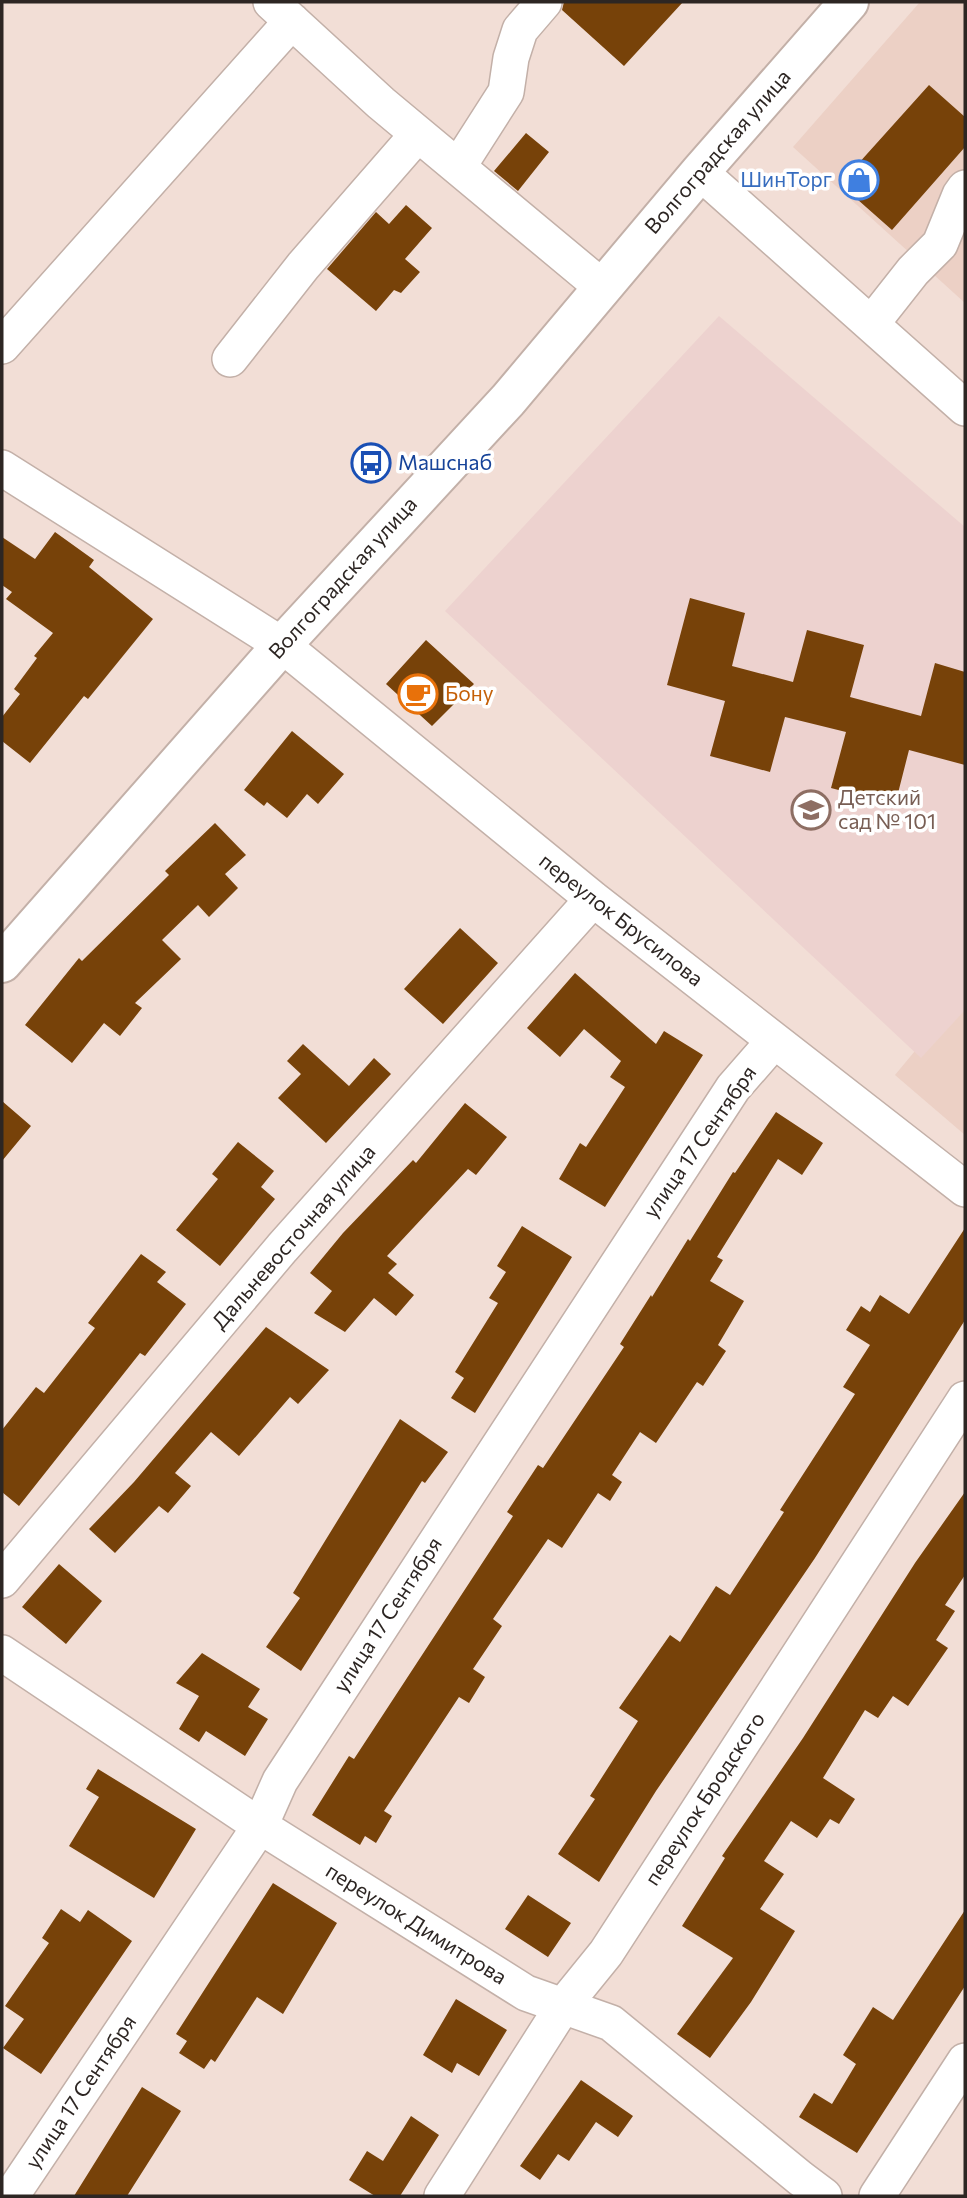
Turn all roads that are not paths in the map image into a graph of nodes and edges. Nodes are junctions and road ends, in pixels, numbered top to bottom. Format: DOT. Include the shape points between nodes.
graph roads {
  1 [pos="544,2"];
  2 [pos="849,2"];
  3 [pos="282,11"];
  4 [pos="418,134"];
  5 [pos="458,167"];
  6 [pos="700,172"];
  7 [pos="965,188"];
  8 [pos="952,236"];
  9 [pos="602,287"];
  10 [pos="872,323"];
  11 [pos="2,345"];
  12 [pos="230,359"];
  13 [pos="965,408"];
  14 [pos="2,468"];
  15 [pos="282,645"];
  16 [pos="593,899"];
  17 [pos="2,963"];
  18 [pos="774,1041"];
  19 [pos="965,1189"];
  20 [pos="965,1399"];
  21 [pos="2,1580"];
  22 [pos="2,1653"];
  23 [pos="260,1826"];
  24 [pos="564,2006"];
  25 [pos="965,2061"];
  26 [pos="11,2196"];
  27 [pos="442,2196"];
  28 [pos="824,2196"];
  29 [pos="877,2196"];
  1 -- 5 [label="street" via="520,30 506,92"];
  2 -- 6 [label="main road, Волгоградская улица"];
  3 -- 4 [label="street"];
  3 -- 11 [label="street"];
  4 -- 5 [label="street"];
  4 -- 12 [label="street" via="303,265"];
  5 -- 9 [label="street"];
  6 -- 9 [label="main road, Волгоградская улица"];
  6 -- 10 [label="street"];
  7 -- 8 [label="street"];
  8 -- 10 [label="street" via="913,271"];
  9 -- 15 [label="main road, Волгоградская улица" via="508,400"];
  10 -- 13 [label="street"];
  14 -- 15 [label="street, переулок Брусилова"];
  15 -- 16 [label="street, переулок Брусилова"];
  15 -- 17 [label="main road, Волгоградская улица"];
  16 -- 18 [label="street, переулок Брусилова"];
  16 -- 21 [label="street, Дальневосточная улица" via="282,1248"];
  18 -- 19 [label="street, переулок Брусилова"];
  18 -- 23 [label="street, улица 17 Сентября" via="733,1088 280,1781"];
  20 -- 24 [label="street, переулок Бродского" via="606,1953"];
  22 -- 23 [label="street, переулок Димитрова"];
  23 -- 24 [label="street, переулок Димитрова" via="526,1993"];
  23 -- 26 [label="street, улица 17 Сентября"];
  24 -- 27 [label="street, переулок Бродского"];
  24 -- 28 [label="street, переулок Димитрова" via="611,2024"];
  25 -- 29 [label="street"];
}
